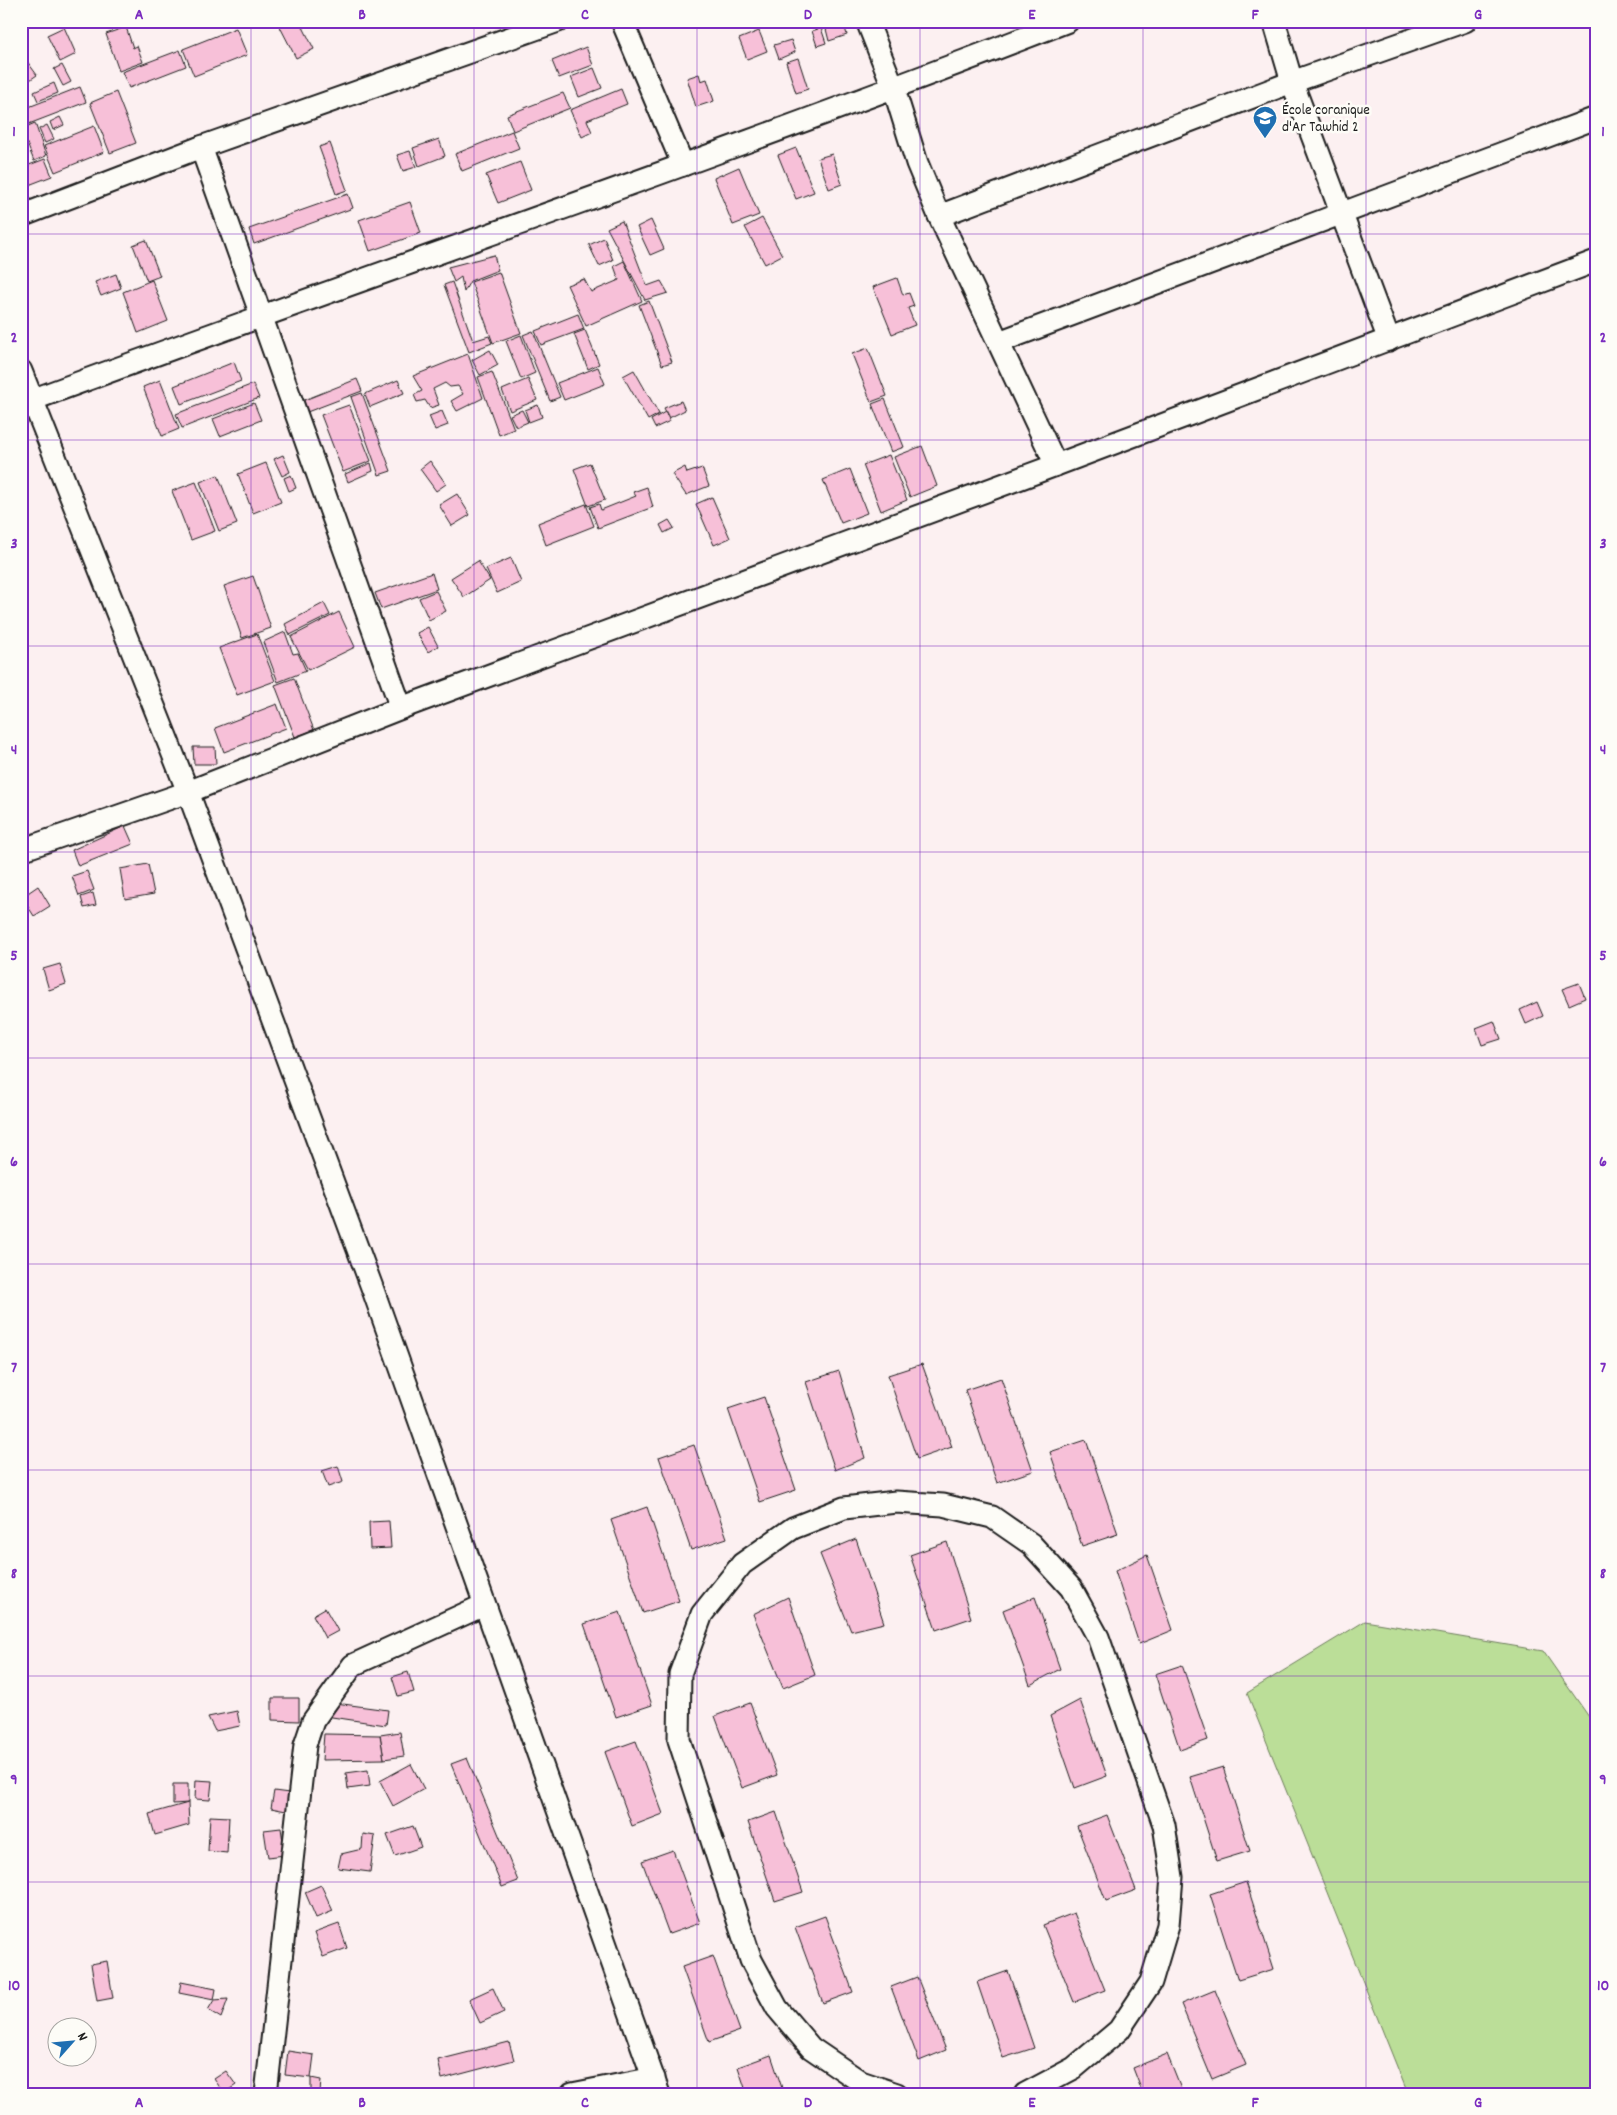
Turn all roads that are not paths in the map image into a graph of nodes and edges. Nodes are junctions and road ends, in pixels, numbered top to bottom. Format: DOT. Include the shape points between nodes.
graph roads {
  1 [pos="558,21"];
  2 [pos="622,21"];
  3 [pos="867,21"];
  4 [pos="1068,21"];
  5 [pos="1274,21"];
  6 [pos="1465,21"];
  7 [pos="1292,82"];
  8 [pos="894,89"];
  9 [pos="1596,118"];
  10 [pos="201,147"];
  11 [pos="683,165"];
  12 [pos="1341,214"];
  13 [pos="21,216"];
  14 [pos="939,216"];
  15 [pos="1596,261"];
  16 [pos="262,315"];
  17 [pos="1388,340"];
  18 [pos="999,342"];
  19 [pos="21,371"];
  20 [pos="27,402"];
  21 [pos="1056,465"];
  22 [pos="401,708"];
  23 [pos="188,792"];
  24 [pos="21,850"];
  25 [pos="484,1605"];
  26 [pos="656,2086"];
  27 [pos="266,2094"];
  28 [pos="572,2094"];
  29 [pos="897,2094"];
  30 [pos="1025,2094"];
  1 -- 10 [label="street"];
  2 -- 11 [label="street"];
  3 -- 8 [label="street"];
  4 -- 8 [label="street"];
  5 -- 7 [label="street"];
  6 -- 7 [label="street"];
  7 -- 12 [label="street"];
  7 -- 14 [label="street"];
  8 -- 11 [label="street"];
  8 -- 14 [label="street" via="917,163"];
  9 -- 12 [label="street"];
  10 -- 13 [label="street"];
  10 -- 16 [label="street"];
  11 -- 16 [label="street"];
  12 -- 17 [label="street"];
  12 -- 18 [label="street"];
  14 -- 18 [label="street"];
  15 -- 17 [label="street"];
  16 -- 20 [label="street"];
  16 -- 22 [label="street"];
  17 -- 21 [label="street"];
  18 -- 21 [label="street"];
  19 -- 20 [label="street"];
  20 -- 23 [label="street"];
  21 -- 22 [label="street"];
  22 -- 23 [label="street"];
  23 -- 24 [label="street"];
  23 -- 25 [label="street" via="373,1290"];
  25 -- 26 [label="street"];
  25 -- 27 [label="street" via="352,1665 313,1721 305,1745"];
  26 -- 28 [label="street"];
  29 -- 30 [label="street" via="861,2082 810,2048 776,2008 751,1960 679,1740 680,1674 702,1614 742,1564 793,1528 844,1508 896,1502 943,1505 992,1517 1031,1544 1071,1588 1098,1637 1164,1825 1172,1877 1168,1925 1151,1982 1119,2030 1074,2068"];
}
